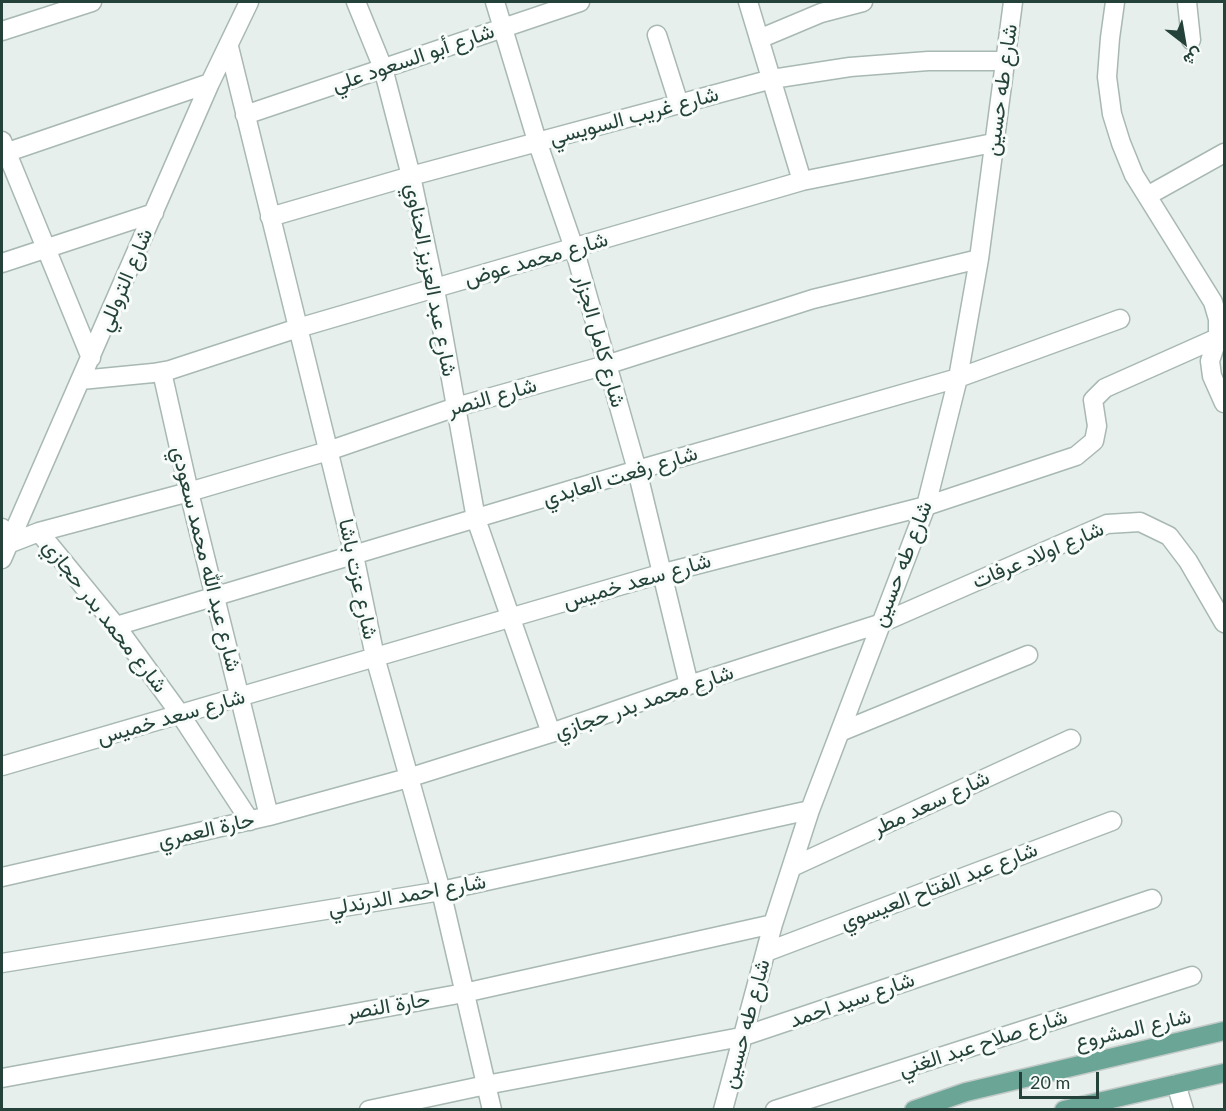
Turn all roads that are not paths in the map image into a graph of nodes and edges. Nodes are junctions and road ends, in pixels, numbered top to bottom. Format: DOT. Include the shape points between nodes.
graph roads {
  1 [pos="92,2"];
  2 [pos="249,2"];
  3 [pos="356,2"];
  4 [pos="495,2"];
  5 [pos="580,2"];
  6 [pos="748,2"];
  7 [pos="862,2"];
  8 [pos="1013,2"];
  9 [pos="1115,2"];
  10 [pos="1187,2"];
  11 [pos="503,28"];
  12 [pos="2,31"];
  13 [pos="657,36"];
  14 [pos="759,39"];
  15 [pos="1191,40"];
  16 [pos="229,47"];
  17 [pos="1005,61"];
  18 [pos="384,68"];
  19 [pos="772,79"];
  20 [pos="210,83"];
  21 [pos="679,104"];
  22 [pos="245,115"];
  23 [pos="537,141"];
  24 [pos="993,143"];
  25 [pos="3,149"];
  26 [pos="1224,153"];
  27 [pos="411,176"];
  28 [pos="802,181"];
  29 [pos="1147,196"];
  30 [pos="154,213"];
  31 [pos="270,217"];
  32 [pos="574,248"];
  33 [pos="46,249"];
  34 [pos="979,259"];
  35 [pos="2,263"];
  36 [pos="435,289"];
  37 [pos="1120,319"];
  38 [pos="298,328"];
  39 [pos="1221,336"];
  40 [pos="91,358"];
  41 [pos="606,365"];
  42 [pos="162,372"];
  43 [pos="958,378"];
  44 [pos="81,380"];
  45 [pos="1224,403"];
  46 [pos="456,407"];
  47 [pos="328,451"];
  48 [pos="637,470"];
  49 [pos="189,492"];
  50 [pos="926,506"];
  51 [pos="476,519"];
  52 [pos="39,532"];
  53 [pos="4,544"];
  54 [pos="354,555"];
  55 [pos="660,574"];
  56 [pos="1217,592"];
  57 [pos="216,596"];
  58 [pos="510,617"];
  59 [pos="1224,623"];
  60 [pos="879,624"];
  61 [pos="116,626"];
  62 [pos="1028,656"];
  63 [pos="375,657"];
  64 [pos="689,685"];
  65 [pos="240,697"];
  66 [pos="180,714"];
  67 [pos="840,732"];
  68 [pos="551,733"];
  69 [pos="1071,739"];
  70 [pos="2,766"];
  71 [pos="408,778"];
  72 [pos="810,810"];
  73 [pos="269,816"];
  74 [pos="250,821"];
  75 [pos="1112,821"];
  76 [pos="792,867"];
  77 [pos="2,877"];
  78 [pos="441,891"];
  79 [pos="1152,899"];
  80 [pos="773,924"];
  81 [pos="766,952"];
  82 [pos="2,963"];
  83 [pos="1192,976"];
  84 [pos="464,993"];
  85 [pos="1224,1031"];
  86 [pos="741,1037"];
  87 [pos="1224,1073"];
  88 [pos="2,1078"];
  89 [pos="1176,1084"];
  90 [pos="486,1085"];
  91 [pos="369,1110"];
  92 [pos="492,1110"];
  93 [pos="723,1110"];
  94 [pos="775,1110"];
  95 [pos="914,1110"];
  96 [pos="1064,1110"];
  97 [pos="1184,1110"];
  1 -- 12 [label="street"];
  2 -- 16 [label="street, شارع التروللي"];
  3 -- 18 [label="street, شارع عبد العزيز الحناوي"];
  4 -- 11 [label="street, شارع كامل الجزار"];
  5 -- 11 [label="street, شارع أبو السعود علي"];
  6 -- 14 [label="street"];
  7 -- 14 [label="street" via="821,13"];
  8 -- 17 [label="street, شارع طه حسين"];
  9 -- 29 [label="street" via="1107,77 1112,114 1130,164"];
  10 -- 15 [label="street"];
  11 -- 18 [label="street, شارع أبو السعود علي"];
  11 -- 23 [label="street, شارع كامل الجزار"];
  13 -- 21 [label="street"];
  14 -- 19 [label="street"];
  16 -- 20 [label="street, شارع التروللي"];
  16 -- 22 [label="street, شارع عزت باشا"];
  17 -- 19 [label="street, شارع غريب السويسي" via="850,67"];
  17 -- 24 [label="street, شارع طه حسين"];
  18 -- 22 [label="street, شارع أبو السعود علي"];
  18 -- 27 [label="street, شارع عبد العزيز الحناوي"];
  19 -- 21 [label="street, شارع غريب السويسي"];
  19 -- 28 [label="street"];
  20 -- 25 [label="street"];
  20 -- 30 [label="street, شارع التروللي"];
  21 -- 23 [label="street, شارع غريب السويسي"];
  22 -- 31 [label="street, شارع عزت باشا"];
  23 -- 27 [label="street, شارع غريب السويسي"];
  23 -- 32 [label="street, شارع كامل الجزار"];
  24 -- 28 [label="street, شارع محمد عوض"];
  24 -- 34 [label="street, شارع طه حسين"];
  25 -- 33 [label="street"];
  26 -- 29 [label="street"];
  27 -- 31 [label="street, شارع غريب السويسي"];
  27 -- 36 [label="street, شارع عبد العزيز الحناوي"];
  28 -- 32 [label="street, شارع محمد عوض"];
  29 -- 39 [label="street" via="1213,302"];
  30 -- 33 [label="street"];
  30 -- 40 [label="street, شارع التروللي"];
  31 -- 38 [label="street, شارع عزت باشا"];
  32 -- 36 [label="street, شارع محمد عوض"];
  32 -- 41 [label="street, شارع كامل الجزار"];
  33 -- 35 [label="street"];
  33 -- 40 [label="street"];
  34 -- 41 [label="street, شارع النصر" via="813,299"];
  34 -- 43 [label="street, شارع طه حسين"];
  36 -- 38 [label="street, شارع محمد عوض"];
  36 -- 46 [label="street, شارع عبد العزيز الحناوي"];
  37 -- 43 [label="street, شارع رفعت العابدي"];
  38 -- 42 [label="street, شارع محمد عوض"];
  38 -- 47 [label="street, شارع عزت باشا"];
  39 -- 45 [label="street" via="1210,361"];
  39 -- 50 [label="street, شارع سعد خميس" via="1106,388 1093,400 1097,426 1094,441 1076,456"];
  40 -- 44 [label="street, شارع التروللي"];
  41 -- 46 [label="street, شارع النصر"];
  41 -- 48 [label="street, شارع كامل الجزار"];
  42 -- 44 [label="street, شارع محمد عوض"];
  42 -- 49 [label="street, شارع عبد الله محمد سعودي"];
  43 -- 48 [label="street, شارع رفعت العابدي"];
  43 -- 50 [label="street, شارع طه حسين"];
  44 -- 53 [label="street, شارع التروللي"];
  46 -- 47 [label="street, شارع النصر"];
  46 -- 51 [label="street, شارع عبد العزيز الحناوي"];
  47 -- 49 [label="street, شارع النصر"];
  47 -- 54 [label="street, شارع عزت باشا"];
  48 -- 51 [label="street, شارع رفعت العابدي"];
  48 -- 55 [label="street, شارع كامل الجزار"];
  49 -- 52 [label="street, شارع النصر"];
  49 -- 57 [label="street, شارع عبد الله محمد سعودي"];
  50 -- 55 [label="street, شارع سعد خميس"];
  50 -- 60 [label="street, شارع طه حسين"];
  51 -- 54 [label="street, شارع رفعت العابدي"];
  51 -- 58 [label="street, شارع عبد العزيز الحناوي"];
  52 -- 53 [label="street, شارع النصر"];
  52 -- 61 [label="street, شارع محمد بدر حجازي"];
  54 -- 57 [label="street, شارع رفعت العابدي"];
  54 -- 63 [label="street, شارع عزت باشا"];
  55 -- 58 [label="street, شارع سعد خميس"];
  55 -- 64 [label="street, شارع كامل الجزار"];
  56 -- 59 [label="street, شارع اولاد عرفات"];
  56 -- 60 [label="street, شارع اولاد عرفات" via="1168,536 1140,522 1107,524"];
  57 -- 61 [label="street, شارع رفعت العابدي"];
  57 -- 65 [label="street, شارع عبد الله محمد سعودي"];
  58 -- 63 [label="street, شارع سعد خميس"];
  58 -- 68 [label="street, شارع عبد العزيز الحناوي"];
  60 -- 64 [label="street, شارع محمد بدر حجازي"];
  60 -- 67 [label="street, شارع طه حسين"];
  61 -- 66 [label="street, شارع محمد بدر حجازي"];
  62 -- 67 [label="street"];
  63 -- 65 [label="street, شارع سعد خميس"];
  63 -- 71 [label="street, شارع عزت باشا"];
  64 -- 68 [label="street, شارع محمد بدر حجازي"];
  65 -- 66 [label="street, شارع سعد خميس"];
  65 -- 73 [label="street, شارع عبد الله محمد سعودي"];
  66 -- 70 [label="street, شارع سعد خميس"];
  66 -- 74 [label="street, شارع محمد بدر حجازي"];
  67 -- 72 [label="street, شارع طه حسين"];
  68 -- 71 [label="street, شارع محمد بدر حجازي"];
  69 -- 76 [label="street, شارع سعد مطر"];
  71 -- 73 [label="street, حارة العمري"];
  71 -- 78 [label="street, شارع عزت باشا"];
  72 -- 76 [label="street, شارع طه حسين"];
  72 -- 78 [label="street, شارع احمد الدرندلي"];
  73 -- 74 [label="street, حارة العمري"];
  74 -- 77 [label="street, حارة العمري"];
  75 -- 81 [label="street, شارع عبد الفتاح العيسوي"];
  76 -- 80 [label="street, شارع طه حسين"];
  78 -- 82 [label="street, شارع احمد الدرندلي"];
  78 -- 84 [label="street, شارع عزت باشا"];
  79 -- 86 [label="street, شارع سيد احمد"];
  80 -- 81 [label="street, شارع طه حسين"];
  80 -- 84 [label="street, حارة النصر"];
  81 -- 86 [label="street, شارع طه حسين"];
  83 -- 94 [label="street, شارع صلاح عبد الغني"];
  84 -- 88 [label="street, حارة النصر"];
  84 -- 90 [label="street, شارع عزت باشا"];
  85 -- 95 [label="main road, شارع المشروع" via="966,1092"];
  86 -- 90 [label="street, شارع سيد احمد"];
  86 -- 93 [label="street, شارع طه حسين"];
  87 -- 89 [label="main road"];
  89 -- 96 [label="main road"];
  89 -- 97 [label="street"];
  90 -- 91 [label="street, شارع سيد احمد"];
  90 -- 92 [label="street, شارع عزت باشا"];
}
